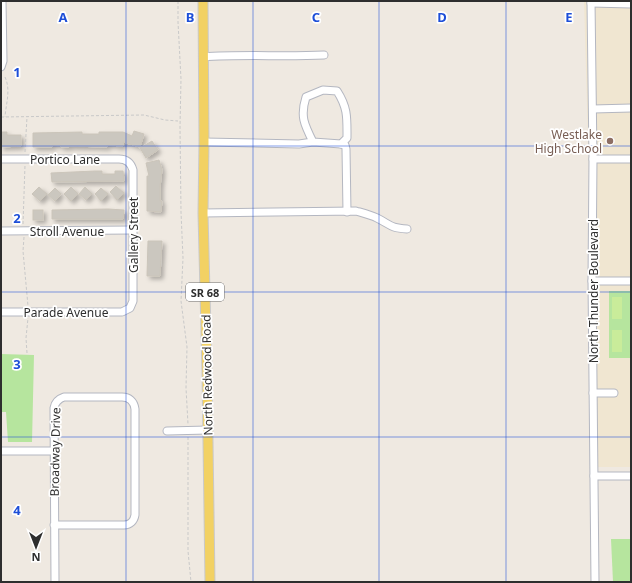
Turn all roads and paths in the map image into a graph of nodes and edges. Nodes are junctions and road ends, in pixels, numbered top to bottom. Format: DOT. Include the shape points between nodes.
graph roads {
  1 [pos="2,1"];
  2 [pos="178,1"];
  3 [pos="203,1"];
  4 [pos="591,2"];
  5 [pos="631,4"];
  6 [pos="324,55"];
  7 [pos="203,57"];
  8 [pos="1,67"];
  9 [pos="5,77"];
  10 [pos="631,108"];
  11 [pos="593,109"];
  12 [pos="1,117"];
  13 [pos="5,117"];
  14 [pos="27,117"];
  15 [pos="178,121"];
  16 [pos="204,142"];
  17 [pos="313,142"];
  18 [pos="341,144"];
  19 [pos="25,159"];
  20 [pos="594,159"];
  21 [pos="631,159"];
  22 [pos="1,160"];
  23 [pos="128,162"];
  24 [pos="347,212"];
  25 [pos="203,213"];
  26 [pos="407,228"];
  27 [pos="133,230"];
  28 [pos="1,231"];
  29 [pos="24,231"];
  30 [pos="592,281"];
  31 [pos="631,281"];
  32 [pos="130,308"];
  33 [pos="1,312"];
  34 [pos="28,315"];
  35 [pos="27,353"];
  36 [pos="593,393"];
  37 [pos="614,393"];
  38 [pos="208,430"];
  39 [pos="167,431"];
  40 [pos="188,431"];
  41 [pos="1,451"];
  42 [pos="54,451"];
  43 [pos="594,476"];
  44 [pos="631,476"];
  45 [pos="54,525"];
  46 [pos="55,582"];
  47 [pos="191,582"];
  48 [pos="210,582"];
  49 [pos="595,582"];
  1 -- 8 [label="street"];
  2 -- 40 [label="path" via="183,258 181,301 187,347"];
  3 -- 7 [label="main road, North Redwood Road / SR 68"];
  4 -- 5 [label="street"];
  4 -- 11 [label="street, North Thunder Boulevard"];
  6 -- 7 [label="street"];
  7 -- 16 [label="main road, North Redwood Road / SR 68"];
  9 -- 13 [label="path" via="9,90"];
  10 -- 11 [label="street"];
  11 -- 20 [label="street, North Thunder Boulevard"];
  12 -- 13 [label="path"];
  13 -- 14 [label="path"];
  14 -- 15 [label="path" via="144,115"];
  14 -- 19 [label="path"];
  16 -- 17 [label="street"];
  16 -- 25 [label="main road, North Redwood Road / SR 68"];
  17 -- 18 [label="street"];
  17 -- 18 [label="street" via="304,124 303,108 306,97 323,90 337,91 344,102 347,119 347,138"];
  18 -- 24 [label="street" via="345,145 346,149"];
  19 -- 22 [label="street, Portico Lane"];
  19 -- 23 [label="street, Portico Lane" via="119,159"];
  19 -- 29 [label="path"];
  20 -- 21 [label="street"];
  20 -- 30 [label="street, North Thunder Boulevard"];
  23 -- 27 [label="street, Gallery Street" via="133,170"];
  24 -- 25 [label="street"];
  24 -- 26 [label="street" via="367,214 387,225"];
  25 -- 38 [label="main road, North Redwood Road / SR 68"];
  27 -- 29 [label="street, Stroll Avenue"];
  27 -- 32 [label="street, Gallery Street" via="133,301"];
  28 -- 29 [label="street, Stroll Avenue"];
  29 -- 34 [label="path"];
  30 -- 31 [label="street"];
  30 -- 36 [label="street, North Thunder Boulevard"];
  32 -- 34 [label="street, Parade Avenue" via="122,312"];
  33 -- 34 [label="street, Parade Avenue"];
  34 -- 35 [label="path"];
  36 -- 37 [label="street"];
  36 -- 43 [label="street, North Thunder Boulevard"];
  38 -- 40 [label="street"];
  38 -- 48 [label="main road, North Redwood Road / SR 68"];
  39 -- 40 [label="street"];
  40 -- 47 [label="path" via="188,551"];
  41 -- 42 [label="street"];
  42 -- 45 [label="street, Broadway Drive"];
  42 -- 45 [label="street, Broadway Drive" via="54,408 59,399 125,397 132,402 135,409 134,520 124,525"];
  43 -- 44 [label="street"];
  43 -- 49 [label="street, North Thunder Boulevard"];
  45 -- 46 [label="street, Broadway Drive"];
}
